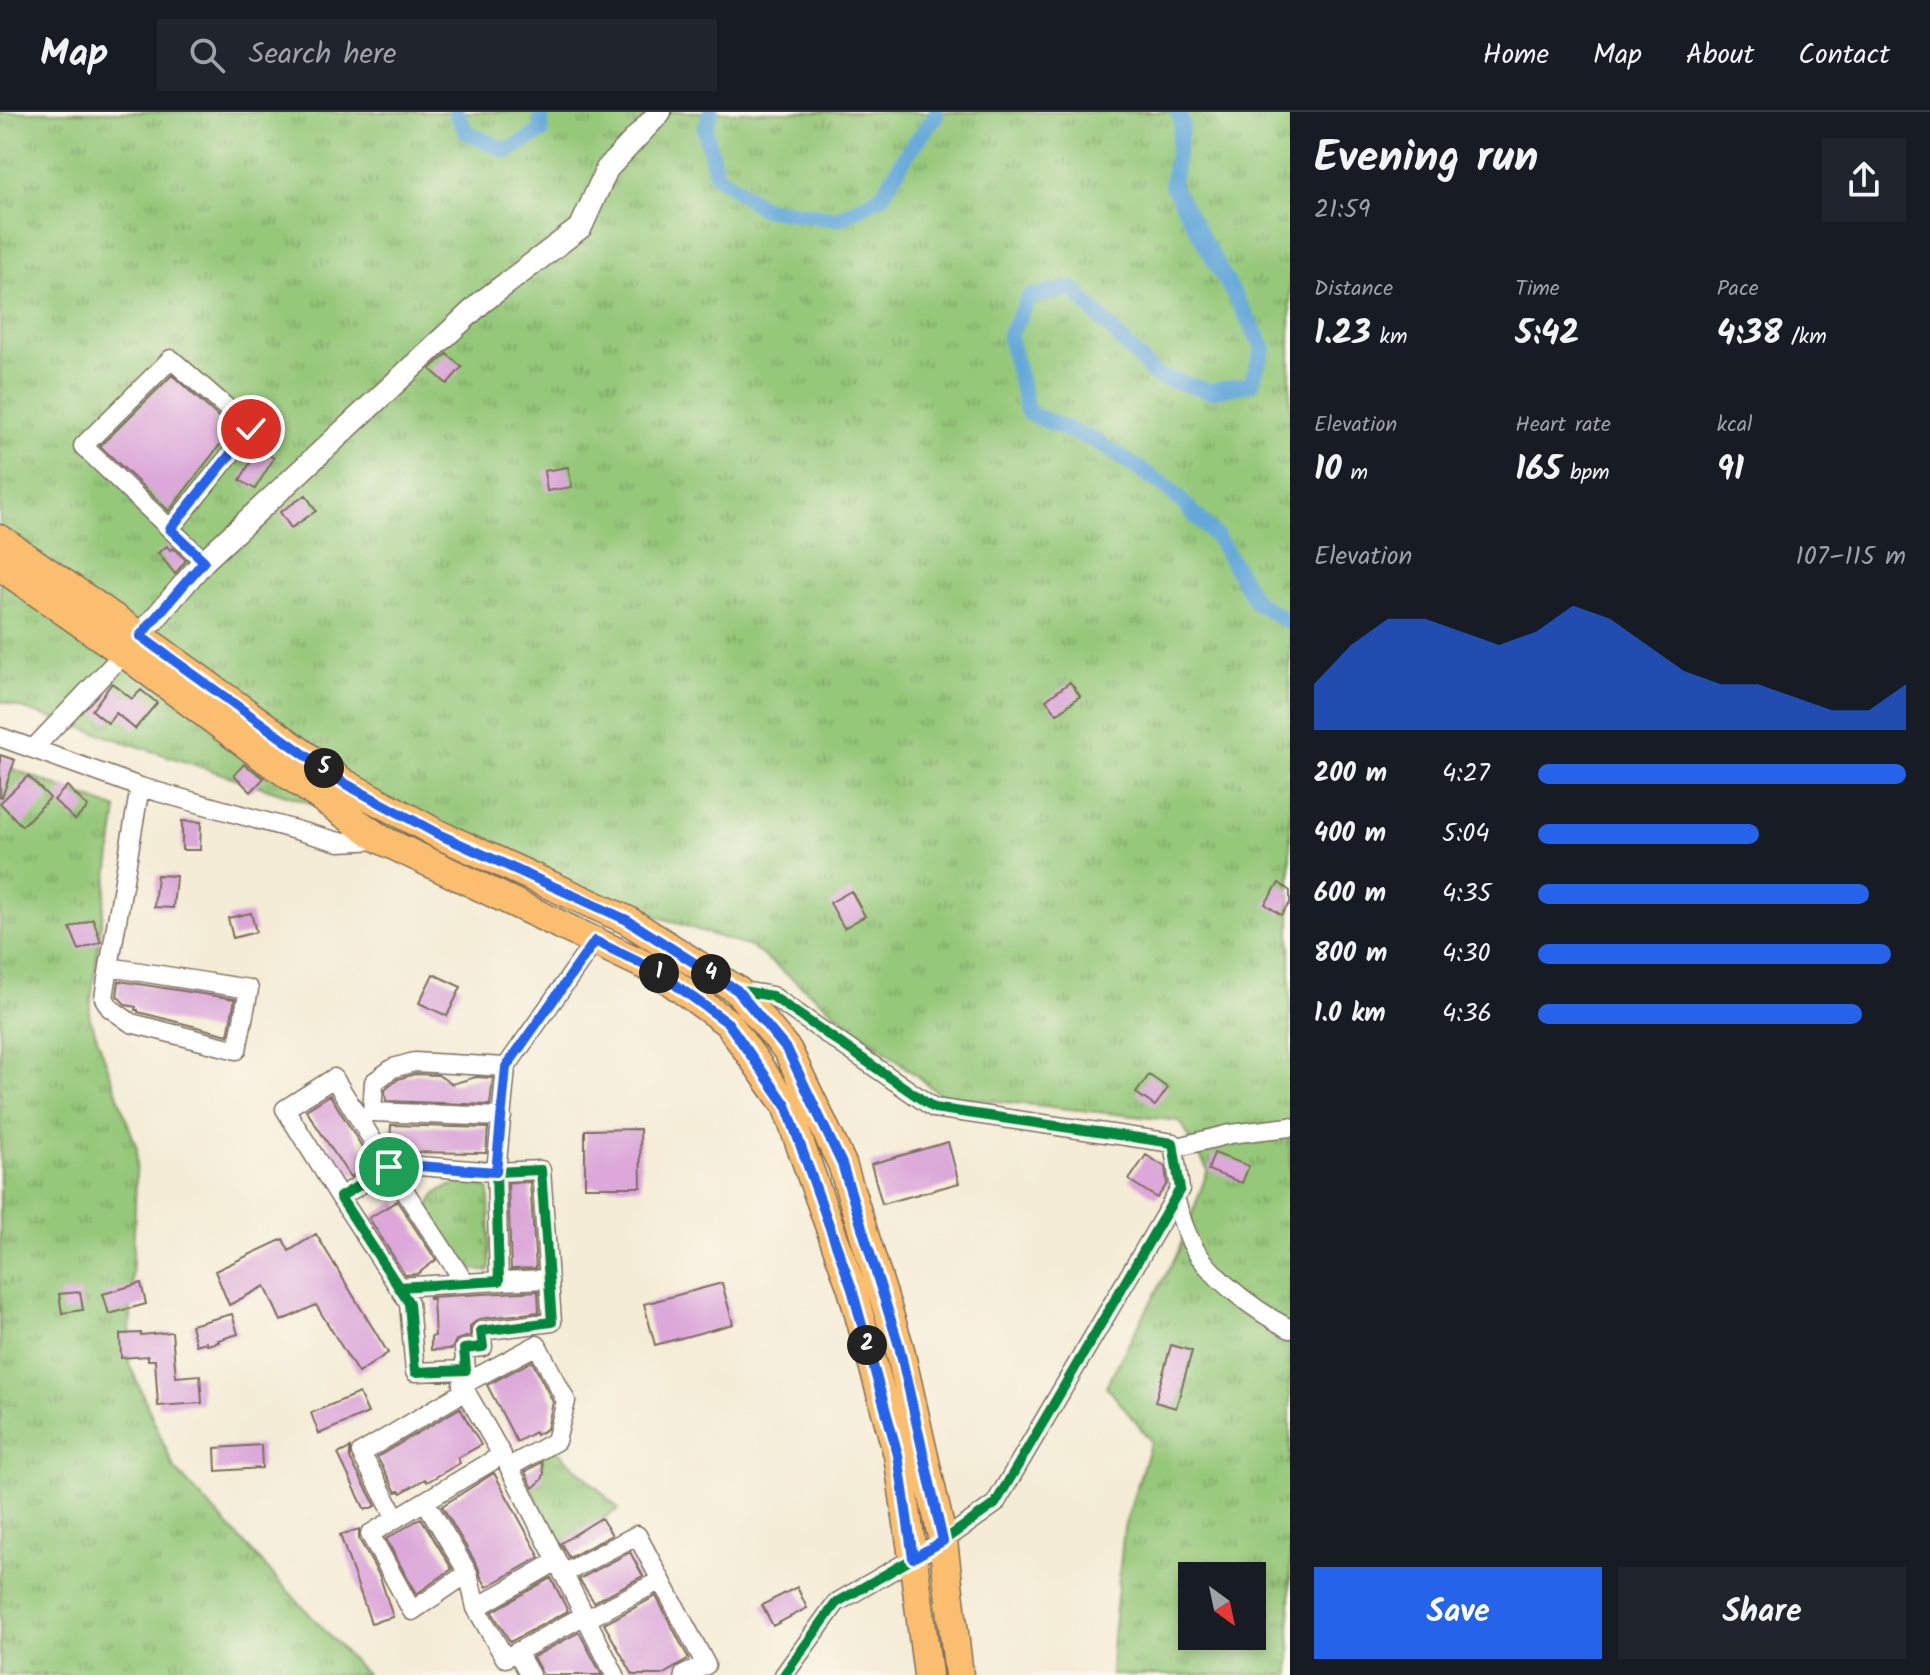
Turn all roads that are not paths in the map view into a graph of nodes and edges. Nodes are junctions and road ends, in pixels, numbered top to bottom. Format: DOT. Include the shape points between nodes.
graph roads {
  1 [pos="660,112"];
  2 [pos="170,529"];
  3 [pos="0,539"];
  4 [pos="204,561"];
  5 [pos="0,566"];
  6 [pos="132,644"];
  7 [pos="0,737"];
  8 [pos="33,749"];
  9 [pos="140,787"];
  10 [pos="382,840"];
  11 [pos="595,941"];
  12 [pos="109,967"];
  13 [pos="737,990"];
  14 [pos="506,1067"];
  15 [pos="366,1116"];
  16 [pos="502,1117"];
  17 [pos="1290,1127"];
  18 [pos="1174,1148"];
  19 [pos="389,1167"];
  20 [pos="496,1172"];
  21 [pos="340,1197"];
  22 [pos="1175,1198"];
  23 [pos="549,1279"];
  24 [pos="499,1281"];
  25 [pos="465,1283"];
  26 [pos="398,1287"];
  27 [pos="1290,1329"];
  28 [pos="465,1391"];
  29 [pos="505,1461"];
  30 [pos="425,1501"];
  31 [pos="396,1518"];
  32 [pos="943,1541"];
  33 [pos="913,1558"];
  34 [pos="560,1567"];
  35 [pos="468,1573"];
  36 [pos="661,1580"];
  37 [pos="476,1608"];
  38 [pos="586,1617"];
  39 [pos="517,1652"];
  40 [pos="530,1675"];
  41 [pos="615,1675"];
  42 [pos="684,1675"];
  43 [pos="784,1675"];
  44 [pos="928,1675"];
  45 [pos="959,1675"];
  1 -- 4 [label="street" via="607,169 581,227 482,302"];
  2 -- 2 [label="street" via="83,446 171,359 251,429"];
  2 -- 4 [label="street"];
  3 -- 6 [label="main road"];
  4 -- 6 [label="street"];
  5 -- 6 [label="main road"];
  6 -- 8 [label="street"];
  6 -- 10 [label="main road" via="266,759"];
  6 -- 13 [label="main road" via="344,783 438,834 627,920"];
  7 -- 8 [label="street"];
  8 -- 9 [label="street"];
  9 -- 10 [label="street" via="339,842"];
  9 -- 12 [label="street"];
  10 -- 11 [label="main road"];
  11 -- 14 [label="street"];
  11 -- 33 [label="main road" via="655,970 728,1023 786,1105 852,1289 898,1455"];
  12 -- 12 [label="street" via="249,989 237,1050 131,1023 104,998"];
  13 -- 18 [label="street" via="772,996 934,1108 1173,1143"];
  13 -- 32 [label="main road" via="788,1051 842,1164 899,1346"];
  14 -- 15 [label="street" via="414,1062 393,1068 374,1082"];
  14 -- 16 [label="street"];
  15 -- 16 [label="street"];
  15 -- 19 [label="street"];
  15 -- 21 [label="street" via="334,1078 285,1109"];
  16 -- 20 [label="street"];
  17 -- 18 [label="street"];
  18 -- 22 [label="street" via="1180,1189"];
  19 -- 20 [label="street"];
  19 -- 21 [label="street"];
  19 -- 25 [label="street"];
  20 -- 23 [label="street" via="541,1170"];
  20 -- 24 [label="street"];
  21 -- 26 [label="street"];
  22 -- 27 [label="street" via="1198,1255 1218,1278"];
  22 -- 32 [label="street" via="995,1504"];
  23 -- 24 [label="street"];
  23 -- 26 [label="street" via="552,1322 481,1331 483,1347 464,1349 466,1370 415,1372 409,1303"];
  24 -- 25 [label="street"];
  25 -- 26 [label="street"];
  28 -- 29 [label="street"];
  28 -- 29 [label="street" via="462,1385 537,1345 566,1401 556,1441"];
  28 -- 31 [label="street" via="361,1453"];
  29 -- 30 [label="street"];
  29 -- 34 [label="street"];
  30 -- 31 [label="street"];
  30 -- 35 [label="street"];
  31 -- 35 [label="street" via="370,1534 412,1611"];
  32 -- 33 [label="street"];
  32 -- 45 [label="main road"];
  33 -- 43 [label="street" via="836,1603"];
  33 -- 44 [label="main road"];
  34 -- 36 [label="street" via="637,1535"];
  34 -- 37 [label="street"];
  34 -- 38 [label="street"];
  35 -- 37 [label="street"];
  36 -- 38 [label="street"];
  36 -- 42 [label="street" via="706,1665"];
  37 -- 39 [label="street" via="505,1658"];
  38 -- 39 [label="street"];
  38 -- 41 [label="street"];
  39 -- 40 [label="street"];
}
